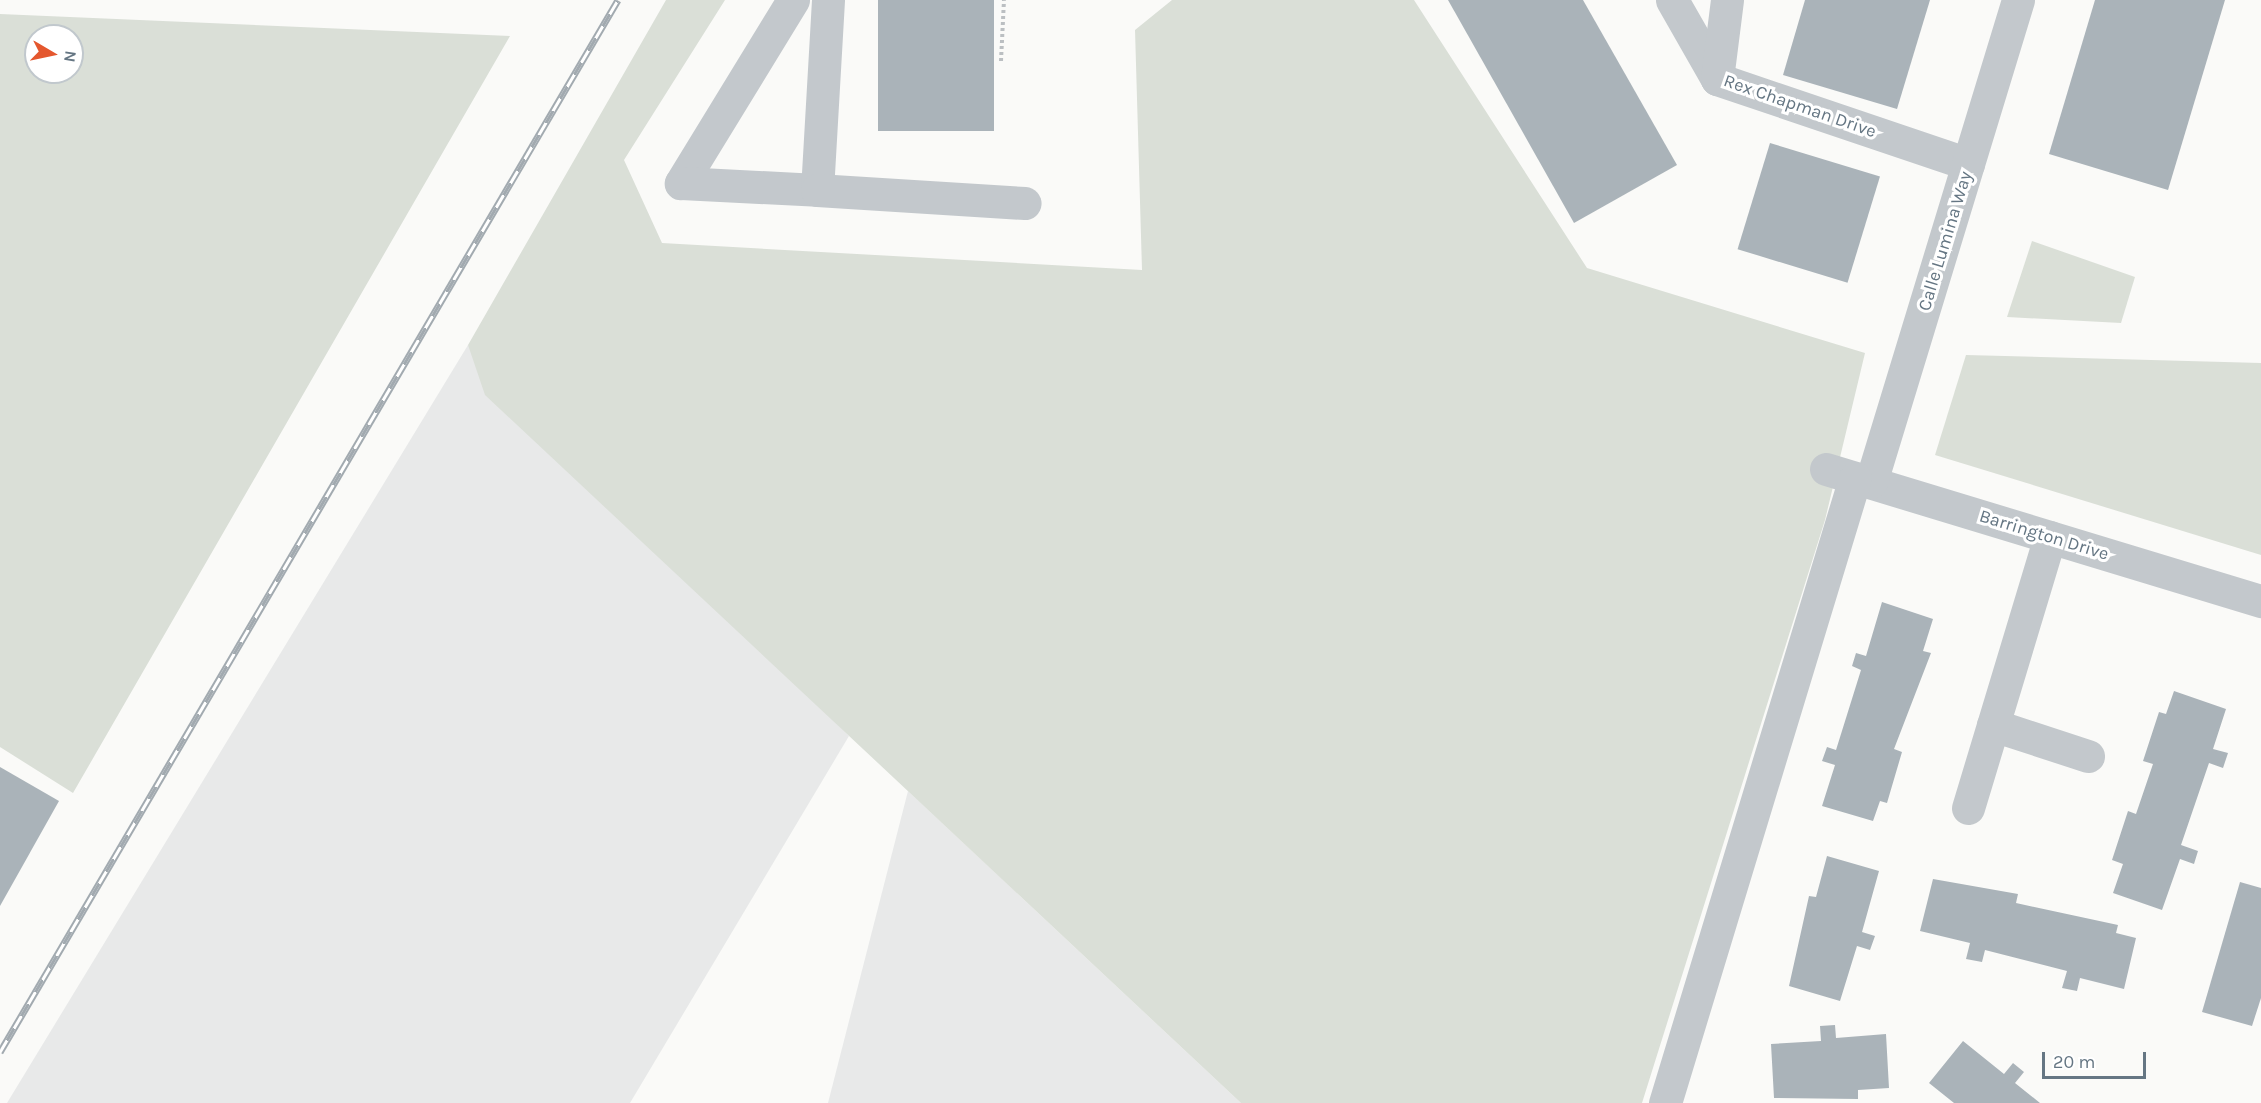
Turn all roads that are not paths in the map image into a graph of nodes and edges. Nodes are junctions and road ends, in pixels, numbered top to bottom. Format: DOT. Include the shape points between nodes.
graph roads {
  1 [pos="793,0"];
  2 [pos="828,0"];
  3 [pos="1672,0"];
  4 [pos="1727,0"];
  5 [pos="2018,0"];
  6 [pos="1717,79"];
  7 [pos="1968,164"];
  8 [pos="817,190"];
  9 [pos="1025,203"];
  10 [pos="1851,477"];
  11 [pos="2050,537"];
  12 [pos="2261,601"];
  13 [pos="1993,725"];
  14 [pos="2088,756"];
  15 [pos="1968,808"];
  16 [pos="1665,1103"];
  1 -- 8 [label="street" via="681,183"];
  2 -- 8 [label="street"];
  3 -- 6 [label="street, Rex Chapman Drive"];
  4 -- 6 [label="street"];
  5 -- 7 [label="street, Calle Lumina Way"];
  6 -- 7 [label="street, Rex Chapman Drive"];
  7 -- 10 [label="street, Calle Lumina Way"];
  8 -- 9 [label="street"];
  10 -- 11 [label="street, Barrington Drive"];
  10 -- 16 [label="street, Calle Lumina Way"];
  11 -- 12 [label="street, Barrington Drive"];
  11 -- 13 [label="street"];
  13 -- 14 [label="street"];
  13 -- 15 [label="street"];
}
